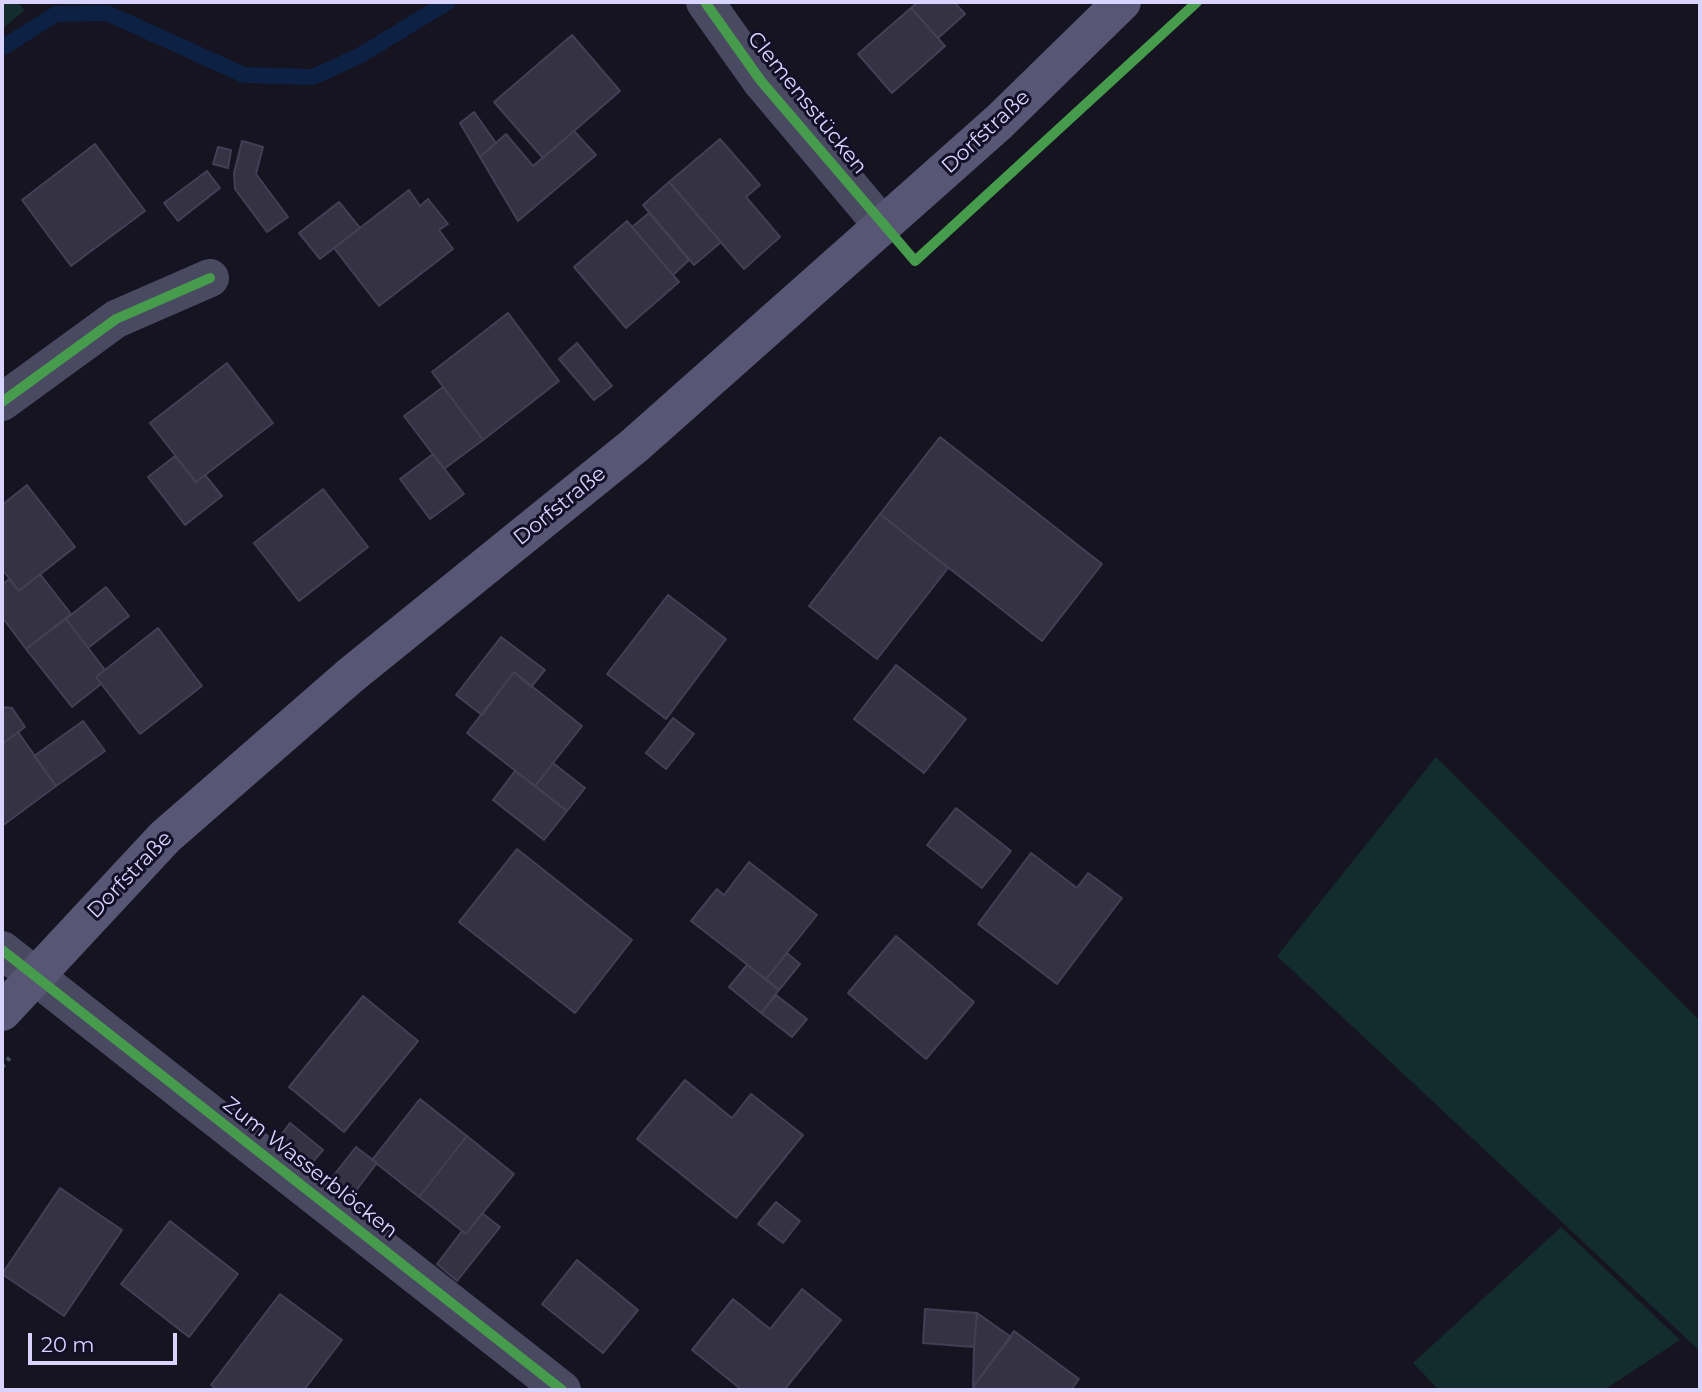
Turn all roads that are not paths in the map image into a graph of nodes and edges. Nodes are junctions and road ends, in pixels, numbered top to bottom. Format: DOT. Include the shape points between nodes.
graph roads {
  1 [pos="705,2"];
  2 [pos="1122,2"];
  3 [pos="883,226"];
  4 [pos="210,278"];
  5 [pos="2,402"];
  6 [pos="2,950"];
  7 [pos="33,976"];
  8 [pos="2,1012"];
  9 [pos="562,1390"];
  1 -- 3 [label="street, Clemensstücken" via="761,81"];
  2 -- 3 [label="main road, Dorfstraße"];
  3 -- 7 [label="main road, Dorfstraße" via="634,446 351,675 165,837"];
  4 -- 5 [label="street" via="116,319"];
  6 -- 7 [label="street, Zum Wasserblöcken"];
  7 -- 8 [label="main road, Dorfstraße"];
  7 -- 9 [label="street, Zum Wasserblöcken"];
}
